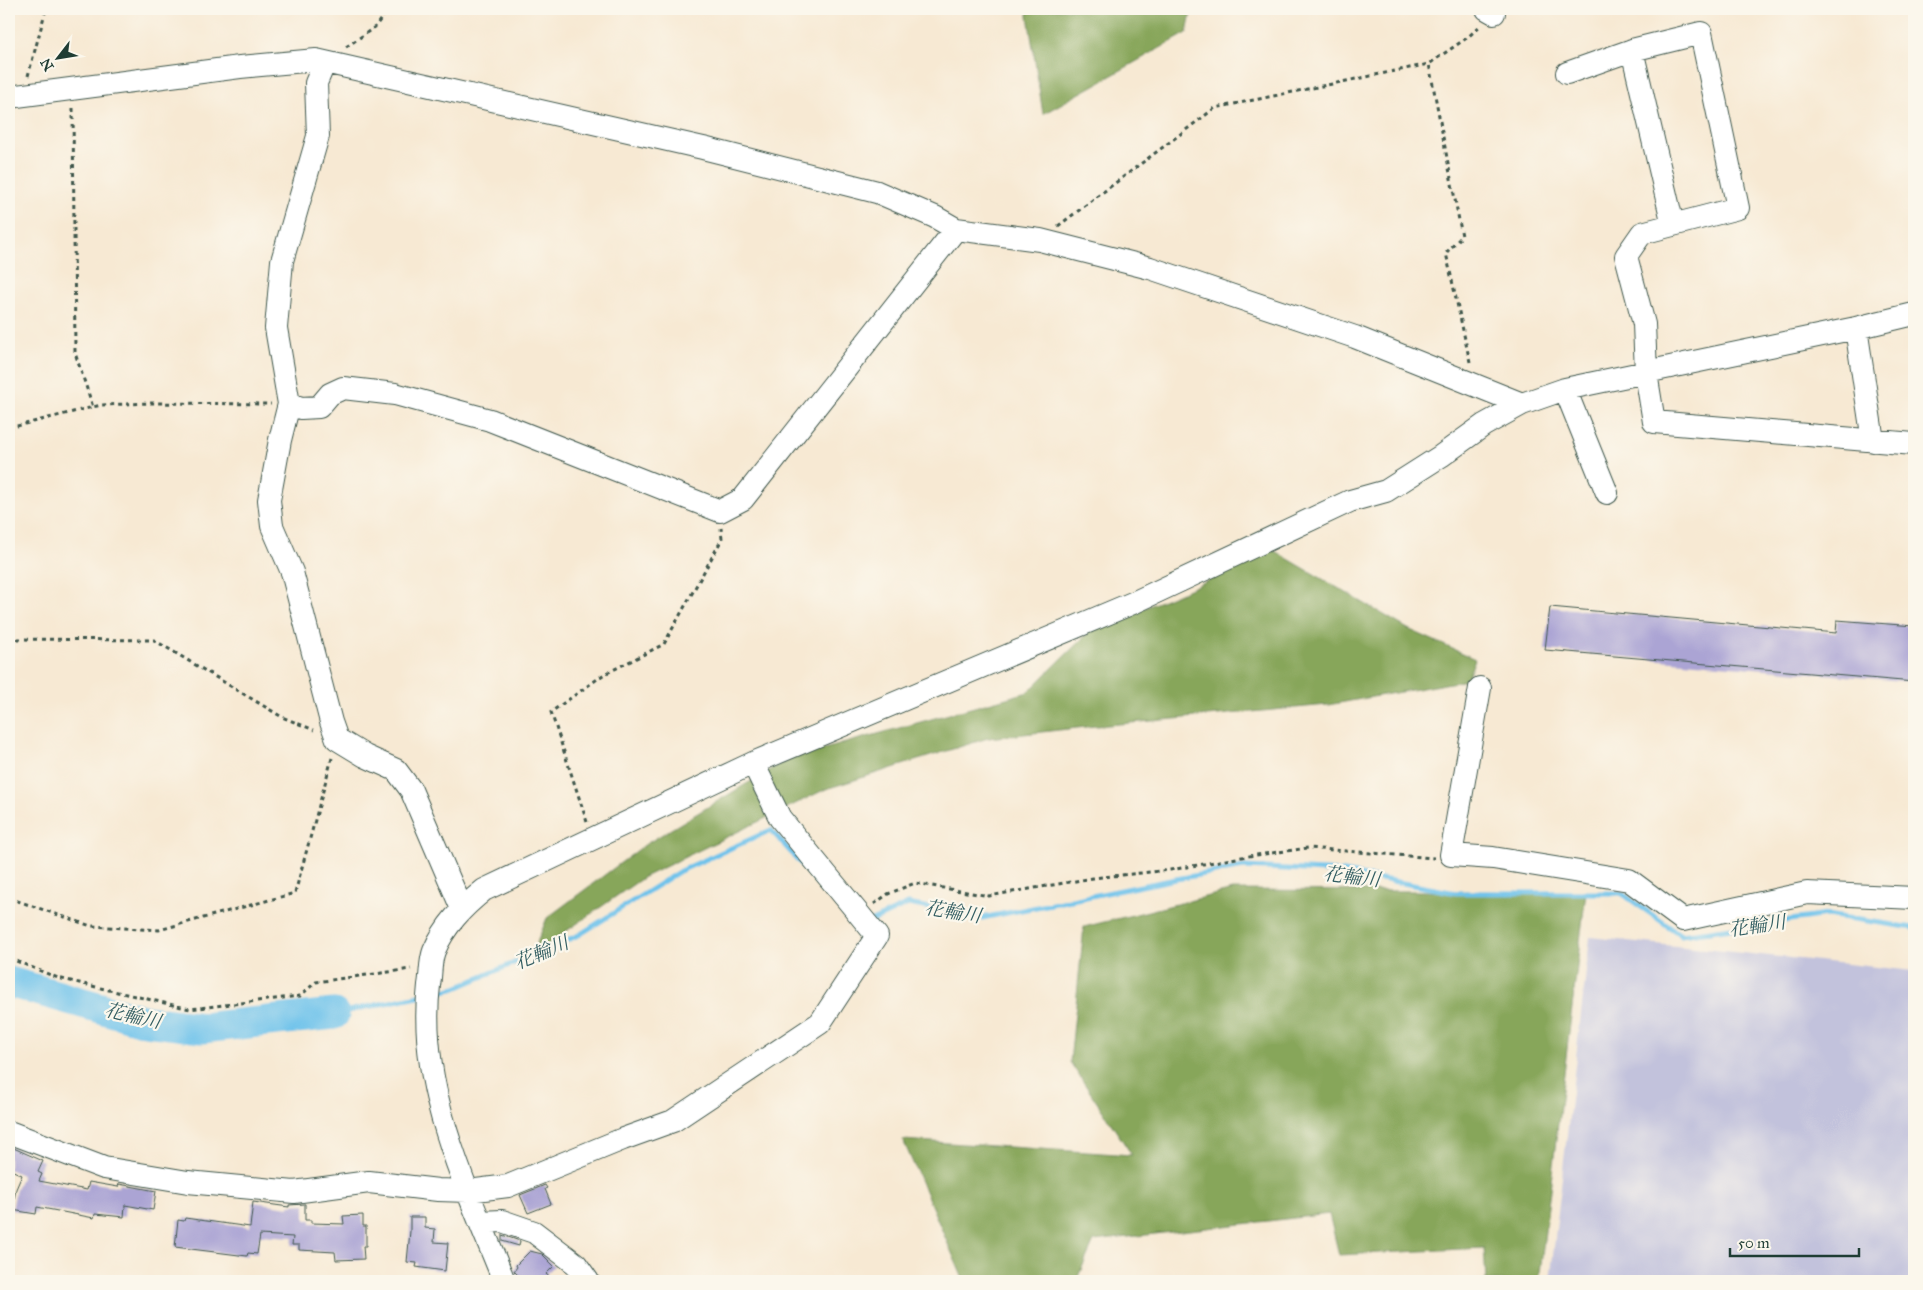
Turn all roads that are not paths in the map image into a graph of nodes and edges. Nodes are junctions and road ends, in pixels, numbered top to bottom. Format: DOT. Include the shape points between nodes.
graph roads {
  1 [pos="1632,50"];
  2 [pos="325,62"];
  3 [pos="1568,73"];
  4 [pos="16,96"];
  5 [pos="1673,225"];
  6 [pos="956,229"];
  7 [pos="1914,314"];
  8 [pos="1856,328"];
  9 [pos="1646,373"];
  10 [pos="1565,389"];
  11 [pos="289,404"];
  12 [pos="1522,404"];
  13 [pos="1873,441"];
  14 [pos="1914,444"];
  15 [pos="1607,494"];
  16 [pos="1480,688"];
  17 [pos="753,763"];
  18 [pos="1914,898"];
  19 [pos="462,908"];
  20 [pos="9,1132"];
  21 [pos="468,1191"];
  22 [pos="480,1222"];
  23 [pos="504,1281"];
  24 [pos="588,1281"];
  1 -- 3 [label="street"];
  1 -- 5 [label="street"];
  1 -- 5 [label="street" via="1701,33 1738,208"];
  2 -- 4 [label="street" via="316,60 240,67"];
  2 -- 6 [label="street" via="703,148 877,192"];
  2 -- 11 [label="street" via="316,82 318,136 282,260 276,328"];
  5 -- 9 [label="street" via="1642,232 1626,256 1644,324"];
  6 -- 11 [label="street" via="743,499 720,511 490,420 395,394 343,388 330,394 319,406 301,408"];
  6 -- 12 [label="street" via="1040,240 1150,268 1355,337"];
  7 -- 8 [label="street"];
  8 -- 9 [label="street"];
  8 -- 13 [label="street"];
  9 -- 10 [label="street"];
  9 -- 13 [label="street" via="1654,422"];
  10 -- 12 [label="street"];
  10 -- 15 [label="street"];
  11 -- 19 [label="street" via="269,500 272,526 292,572 331,722 337,739 396,770 411,790"];
  12 -- 17 [label="street" via="1484,425 1386,491 1350,501 1135,602"];
  13 -- 14 [label="street"];
  16 -- 18 [label="street" via="1451,855 1493,858 1628,880 1683,920 1807,893"];
  17 -- 19 [label="street" via="484,890"];
  17 -- 21 [label="street" via="780,818 877,936 820,1023 673,1121 508,1186"];
  19 -- 21 [label="street" via="434,952 427,1002 430,1060 444,1124"];
  20 -- 21 [label="street" via="104,1168 188,1182 294,1192 369,1182"];
  21 -- 22 [label="street"];
  22 -- 23 [label="street"];
  22 -- 24 [label="street" via="502,1221 534,1232 576,1264"];
}
